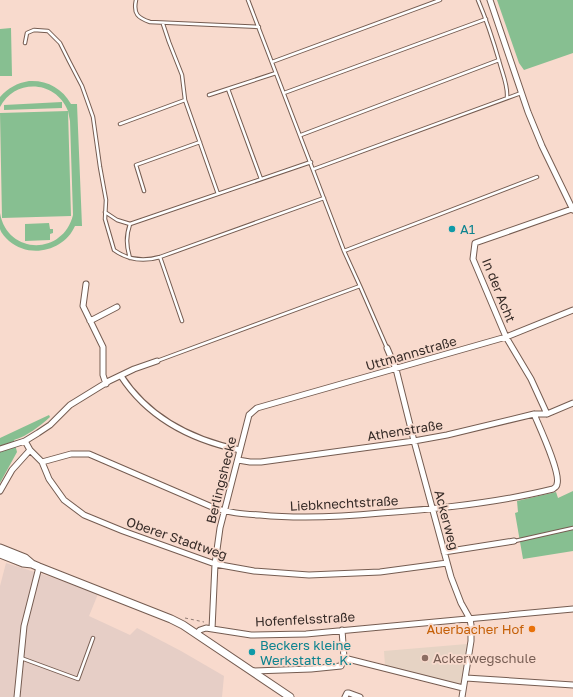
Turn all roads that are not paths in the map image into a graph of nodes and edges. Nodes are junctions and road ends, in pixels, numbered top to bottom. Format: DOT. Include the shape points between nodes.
graph roads {
  1 [pos="136,0"];
  2 [pos="248,0"];
  3 [pos="440,0"];
  4 [pos="478,0"];
  5 [pos="490,0"];
  6 [pos="486,19"];
  7 [pos="163,24"];
  8 [pos="259,27"];
  9 [pos="25,43"];
  10 [pos="499,60"];
  11 [pos="272,62"];
  12 [pos="276,72"];
  13 [pos="228,89"];
  14 [pos="284,93"];
  15 [pos="520,93"];
  16 [pos="209,95"];
  17 [pos="508,97"];
  18 [pos="185,100"];
  19 [pos="120,124"];
  20 [pos="301,135"];
  21 [pos="200,142"];
  22 [pos="311,162"];
  23 [pos="314,169"];
  24 [pos="537,177"];
  25 [pos="261,179"];
  26 [pos="144,191"];
  27 [pos="218,194"];
  28 [pos="324,198"];
  29 [pos="572,210"];
  30 [pos="105,212"];
  31 [pos="130,224"];
  32 [pos="344,251"];
  33 [pos="130,258"];
  34 [pos="160,258"];
  35 [pos="86,284"];
  36 [pos="360,286"];
  37 [pos="117,307"];
  38 [pos="573,310"];
  39 [pos="90,321"];
  40 [pos="182,321"];
  41 [pos="506,337"];
  42 [pos="387,348"];
  43 [pos="157,361"];
  44 [pos="396,369"];
  45 [pos="121,376"];
  46 [pos="106,384"];
  47 [pos="573,403"];
  48 [pos="254,410"];
  49 [pos="534,414"];
  50 [pos="547,414"];
  51 [pos="25,441"];
  52 [pos="414,441"];
  53 [pos="2,448"];
  54 [pos="30,450"];
  55 [pos="240,450"];
  56 [pos="238,460"];
  57 [pos="42,462"];
  58 [pos="0,491"];
  59 [pos="432,509"];
  60 [pos="224,511"];
  61 [pos="573,528"];
  62 [pos="514,541"];
  63 [pos="0,548"];
  64 [pos="444,552"];
  65 [pos="0,554"];
  66 [pos="447,563"];
  67 [pos="32,564"];
  68 [pos="215,564"];
  69 [pos="39,566"];
  70 [pos="573,609"];
  71 [pos="470,619"];
  72 [pos="212,627"];
  73 [pos="342,630"];
  74 [pos="196,634"];
  75 [pos="93,638"];
  76 [pos="20,658"];
  77 [pos="344,658"];
  78 [pos="250,671"];
  79 [pos="466,678"];
  80 [pos="573,686"];
  81 [pos="464,688"];
  82 [pos="17,697"];
  83 [pos="290,697"];
  84 [pos="345,697"];
  85 [pos="360,697"];
  86 [pos="462,697"];
  1 -- 7 [label="lane" via="136,13 140,19"];
  2 -- 8 [label="lane"];
  3 -- 11 [label="lane"];
  4 -- 6 [label="lane"];
  5 -- 15 [label="street"];
  6 -- 10 [label="lane"];
  6 -- 14 [label="lane"];
  7 -- 8 [label="lane"];
  7 -- 18 [label="lane" via="182,75"];
  8 -- 11 [label="lane"];
  9 -- 30 [label="lane" via="27,33 34,30 48,31 60,43 82,86 93,117 106,200"];
  10 -- 17 [label="lane"];
  10 -- 20 [label="lane"];
  11 -- 12 [label="lane"];
  12 -- 13 [label="lane"];
  12 -- 14 [label="lane"];
  13 -- 16 [label="lane"];
  13 -- 25 [label="lane"];
  14 -- 20 [label="lane"];
  15 -- 17 [label="lane"];
  15 -- 29 [label="street"];
  17 -- 23 [label="lane"];
  18 -- 19 [label="lane"];
  18 -- 21 [label="lane"];
  20 -- 22 [label="lane"];
  21 -- 26 [label="lane" via="136,165"];
  21 -- 27 [label="lane"];
  22 -- 23 [label="lane"];
  22 -- 25 [label="lane"];
  23 -- 28 [label="lane"];
  24 -- 32 [label="lane"];
  25 -- 27 [label="lane"];
  27 -- 31 [label="lane"];
  28 -- 32 [label="lane"];
  28 -- 34 [label="lane"];
  29 -- 41 [label="street, In der Acht" via="475,243 473,259"];
  30 -- 31 [label="lane" via="117,220"];
  30 -- 33 [label="lane" via="114,250"];
  31 -- 33 [label="lane" via="126,236"];
  32 -- 36 [label="lane"];
  33 -- 34 [label="lane"];
  34 -- 40 [label="lane"];
  35 -- 39 [label="street" via="83,306"];
  36 -- 42 [label="lane"];
  36 -- 43 [label="lane"];
  37 -- 39 [label="street"];
  38 -- 41 [label="street, Uttmannstraße"];
  39 -- 46 [label="street" via="103,347 103,375"];
  41 -- 44 [label="street, Uttmannstraße"];
  41 -- 50 [label="street, In der Acht" via="531,379"];
  42 -- 44 [label="street, Ackerweg"];
  43 -- 45 [label="street"];
  44 -- 48 [label="street, Uttmannstraße"];
  44 -- 52 [label="street, Ackerweg"];
  45 -- 46 [label="street"];
  45 -- 55 [label="street" via="151,410 178,429 214,444"];
  46 -- 51 [label="street" via="70,405 50,425"];
  47 -- 50 [label="street, Athenstraße"];
  48 -- 55 [label="street, Berlingshecke" via="249,415"];
  49 -- 50 [label="street, Athenstraße"];
  49 -- 52 [label="street, Athenstraße"];
  49 -- 59 [label="street, Liebknechtstraße" via="554,465 558,483 556,487 514,498"];
  51 -- 53 [label="street"];
  51 -- 54 [label="street, Oberer Stadtweg"];
  52 -- 56 [label="street, Athenstraße" via="261,462"];
  52 -- 59 [label="street, Ackerweg"];
  54 -- 57 [label="street, Oberer Stadtweg"];
  54 -- 58 [label="street" via="12,470"];
  55 -- 56 [label="street, Berlingshecke"];
  56 -- 60 [label="street, Berlingshecke"];
  57 -- 60 [label="street, Liebknechtstraße" via="70,454 89,454"];
  57 -- 68 [label="street, Oberer Stadtweg" via="49,479 64,500 84,515"];
  59 -- 60 [label="street, Liebknechtstraße" via="309,518"];
  59 -- 64 [label="street, Ackerweg"];
  60 -- 68 [label="street, Berlingshecke"];
  61 -- 62 [label="lane"];
  62 -- 64 [label="street"];
  63 -- 67 [label="main road" via="25,558"];
  64 -- 66 [label="street, Ackerweg"];
  65 -- 67 [label="main road"];
  66 -- 68 [label="street, Oberer Stadtweg" via="380,572 309,575 254,571"];
  66 -- 71 [label="street, Ackerweg" via="457,594"];
  67 -- 69 [label="main road"];
  68 -- 72 [label="street, Berlingshecke"];
  69 -- 74 [label="main road" via="171,619"];
  69 -- 76 [label="street" via="25,620"];
  70 -- 71 [label="street, Hofenfelsstraße"];
  71 -- 73 [label="street, Hofenfelsstraße"];
  71 -- 79 [label="street, Ackerweg" via="472,641"];
  72 -- 73 [label="street, Hofenfelsstraße" via="236,633 268,635"];
  72 -- 74 [label="street, Hofenfelsstraße" via="203,628"];
  73 -- 77 [label="street"];
  74 -- 78 [label="main road"];
  75 -- 76 [label="lane" via="78,679"];
  76 -- 82 [label="street"];
  77 -- 78 [label="street" via="341,666 335,667"];
  77 -- 81 [label="street"];
  78 -- 83 [label="main road"];
  79 -- 80 [label="street"];
  79 -- 81 [label="street, Ackerweg"];
  81 -- 86 [label="street, Ackerweg"];
  84 -- 85 [label="street" via="349,693"];
}
